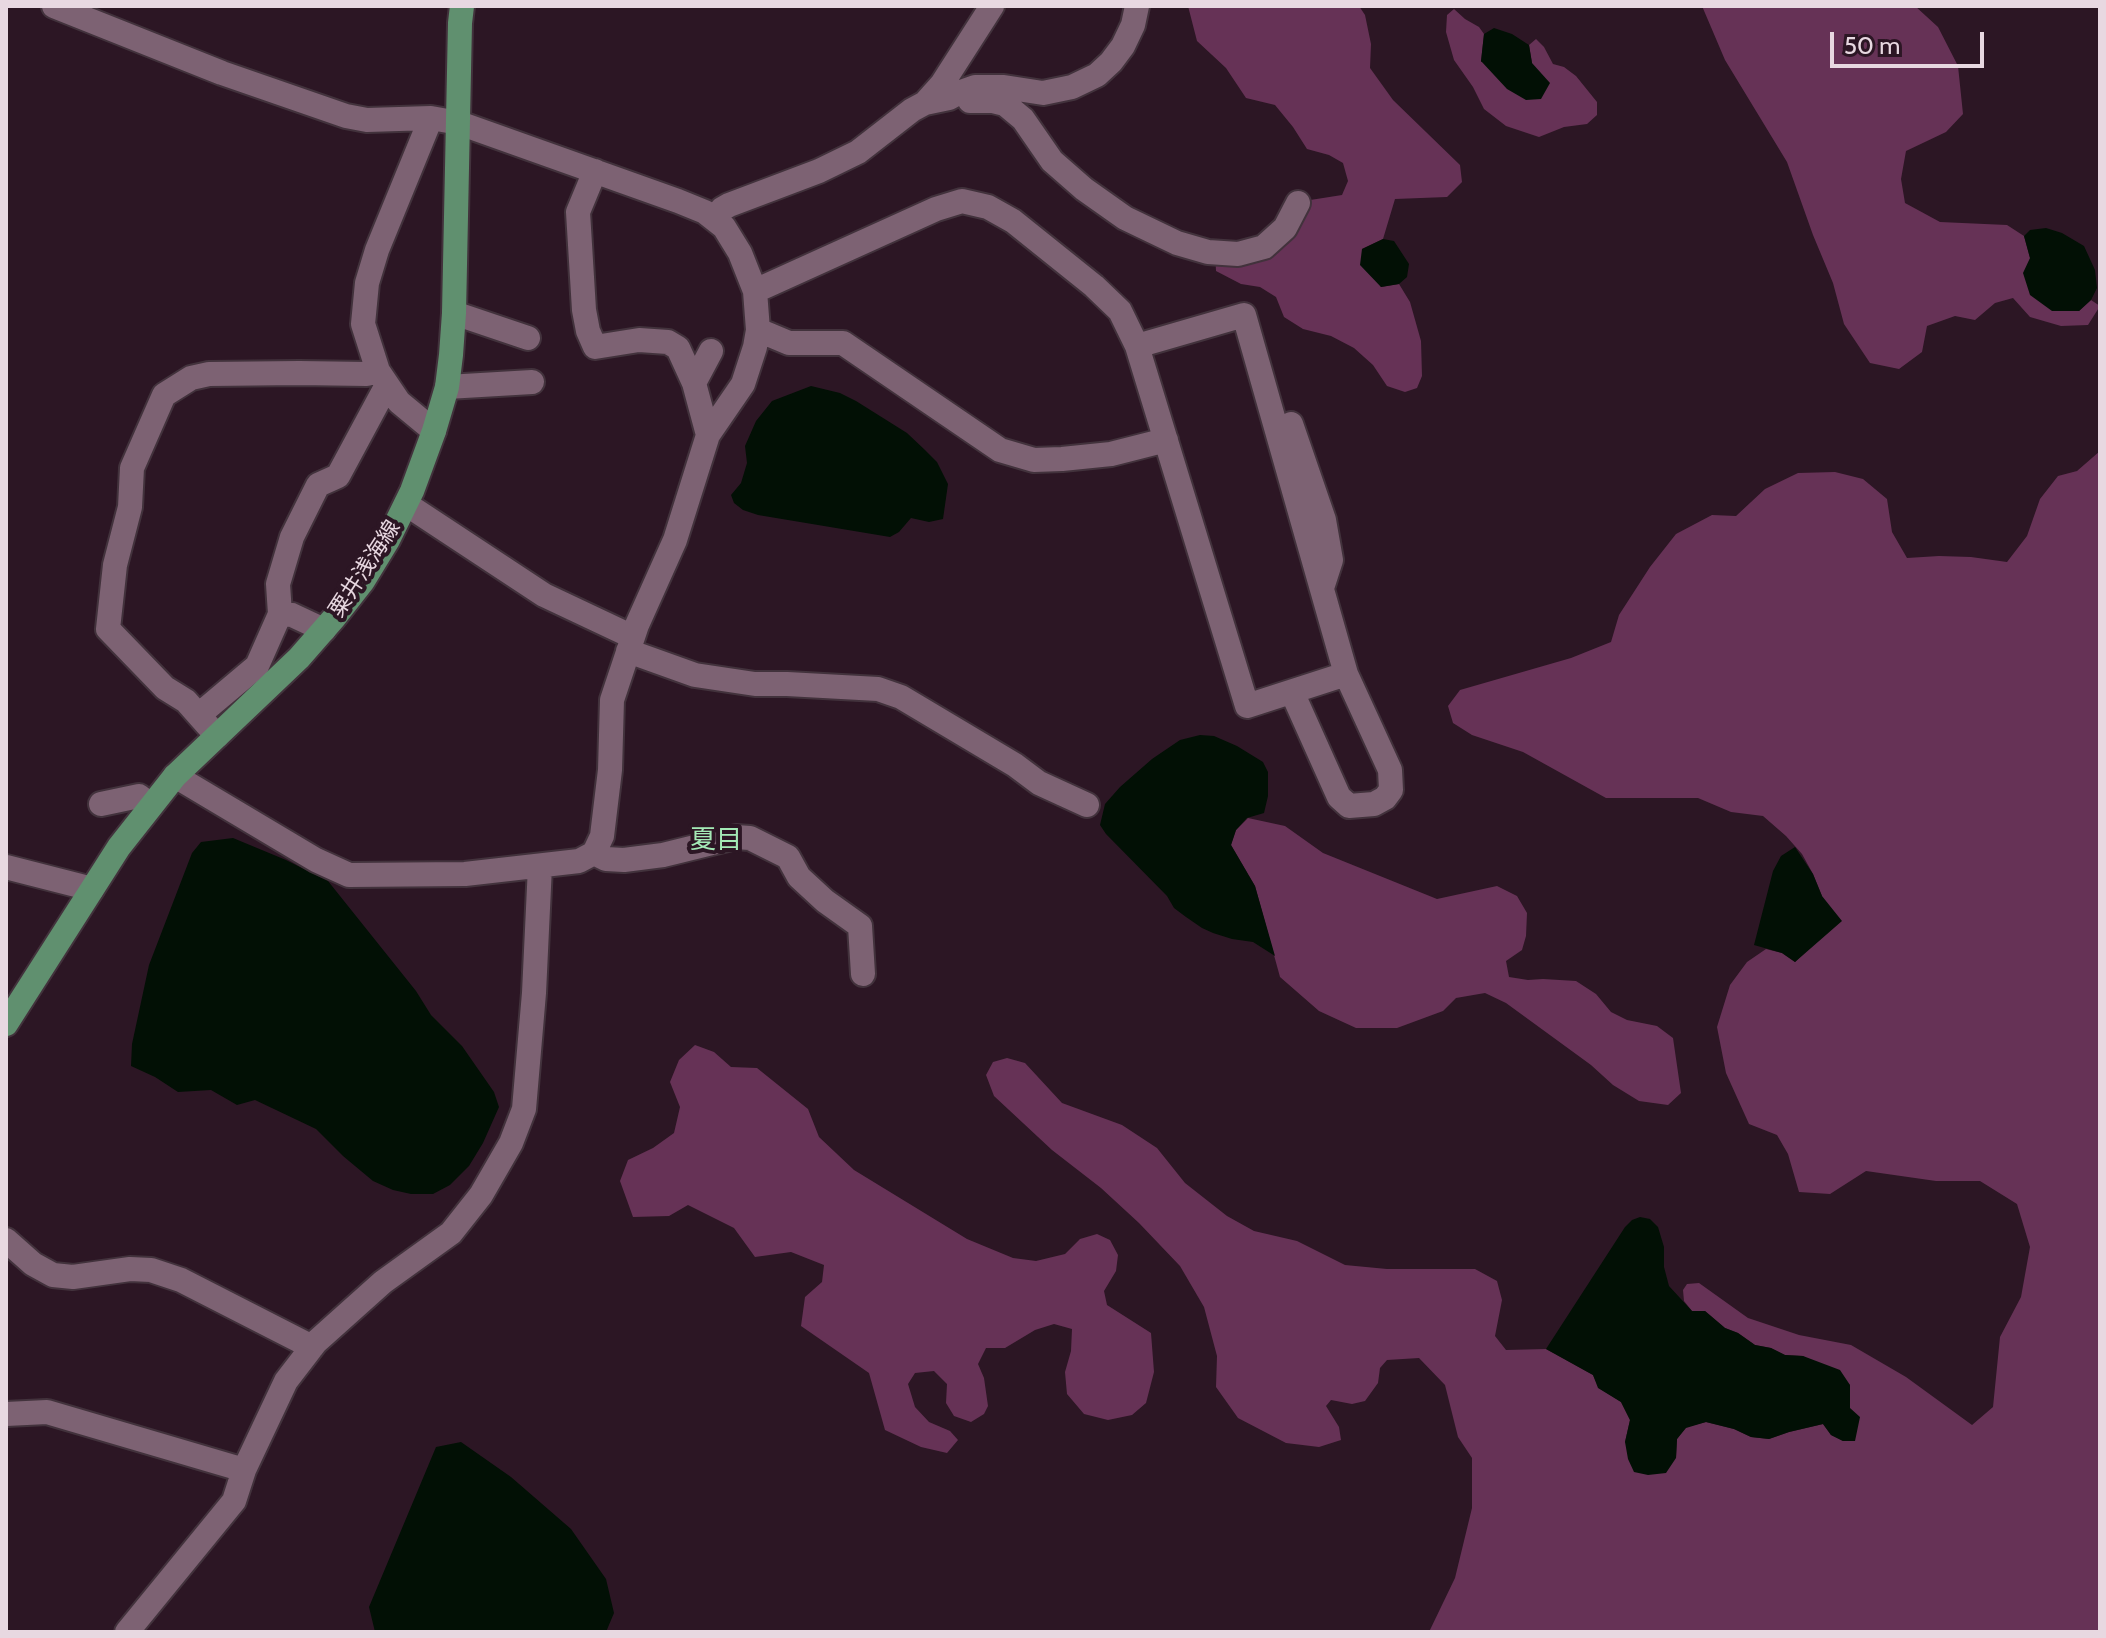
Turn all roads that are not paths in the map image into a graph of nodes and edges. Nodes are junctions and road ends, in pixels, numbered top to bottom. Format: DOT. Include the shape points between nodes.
graph roads {
  1 [pos="54,6"];
  2 [pos="462,6"];
  3 [pos="992,6"];
  4 [pos="1137,6"];
  5 [pos="937,100"];
  6 [pos="431,118"];
  7 [pos="459,123"];
  8 [pos="595,171"];
  9 [pos="1298,203"];
  10 [pos="714,219"];
  11 [pos="755,291"];
  12 [pos="454,313"];
  13 [pos="758,330"];
  14 [pos="528,338"];
  15 [pos="1137,346"];
  16 [pos="711,351"];
  17 [pos="383,378"];
  18 [pos="532,382"];
  19 [pos="694,383"];
  20 [pos="447,387"];
  21 [pos="434,431"];
  22 [pos="708,435"];
  23 [pos="1166,440"];
  24 [pos="406,504"];
  25 [pos="280,614"];
  26 [pos="324,630"];
  27 [pos="631,644"];
  28 [pos="1346,674"];
  29 [pos="1292,692"];
  30 [pos="200,714"];
  31 [pos="217,736"];
  32 [pos="175,776"];
  33 [pos="101,804"];
  34 [pos="151,805"];
  35 [pos="1087,805"];
  36 [pos="594,853"];
  37 [pos="540,866"];
  38 [pos="6,867"];
  39 [pos="92,889"];
  40 [pos="863,974"];
  41 [pos="6,1024"];
  42 [pos="6,1240"];
  43 [pos="312,1347"];
  44 [pos="6,1414"];
  45 [pos="244,1470"];
  46 [pos="127,1632"];
  1 -- 6 [label="street" via="346,116"];
  2 -- 7 [label="main road, 粟井浅海線"];
  3 -- 5 [label="street"];
  4 -- 5 [label="street" via="1133,25 1111,62 1072,87 1043,93 975,87"];
  5 -- 9 [label="street" via="1005,104 1023,119 1052,161 1084,189 1125,218 1208,252 1238,254 1264,247 1285,228"];
  5 -- 10 [label="street" via="912,110 858,152 729,205"];
  6 -- 7 [label="street"];
  6 -- 17 [label="street" via="367,283 363,324"];
  7 -- 8 [label="street"];
  7 -- 12 [label="main road, 粟井浅海線"];
  8 -- 10 [label="street"];
  8 -- 19 [label="street" via="578,212 584,310 595,347 668,342 678,348"];
  10 -- 11 [label="street" via="740,253"];
  11 -- 13 [label="street"];
  11 -- 15 [label="street" via="962,201 1013,221 1094,286 1120,311"];
  12 -- 14 [label="street"];
  12 -- 20 [label="main road, 粟井浅海線"];
  13 -- 22 [label="street" via="743,384"];
  13 -- 23 [label="street" via="789,343 843,343 1000,450 1034,460 1111,454"];
  15 -- 23 [label="street"];
  15 -- 28 [label="street" via="1244,315"];
  16 -- 19 [label="street"];
  17 -- 21 [label="street" via="399,402"];
  17 -- 25 [label="street" via="338,476 318,485 292,537 278,584"];
  17 -- 30 [label="street" via="209,374 164,395 132,468 108,629 165,688"];
  18 -- 20 [label="street"];
  19 -- 22 [label="street"];
  20 -- 21 [label="main road, 粟井浅海線"];
  21 -- 24 [label="main road, 粟井浅海線"];
  22 -- 27 [label="street" via="675,540"];
  23 -- 29 [label="street" via="1247,706"];
  24 -- 26 [label="main road, 粟井浅海線" via="363,581"];
  24 -- 27 [label="street" via="544,595"];
  25 -- 26 [label="street"];
  25 -- 30 [label="street" via="257,666"];
  26 -- 31 [label="main road, 粟井浅海線"];
  27 -- 35 [label="street" via="695,675 755,684 878,689 901,697 1039,783"];
  27 -- 36 [label="street" via="612,700 610,770 602,836"];
  28 -- 29 [label="street"];
  28 -- 29 [label="street" via="1390,770 1391,790 1374,804 1349,806 1339,797"];
  30 -- 31 [label="street"];
  31 -- 32 [label="main road, 粟井浅海線"];
  32 -- 34 [label="main road, 粟井浅海線"];
  32 -- 37 [label="street" via="349,875 465,874"];
  33 -- 34 [label="street" via="139,796"];
  34 -- 39 [label="main road, 粟井浅海線"];
  36 -- 37 [label="street" via="579,861"];
  36 -- 40 [label="street" via="624,860 750,838 788,857 799,877 860,926"];
  37 -- 43 [label="street" via="524,1109 511,1143 451,1233 383,1282"];
  38 -- 39 [label="street"];
  39 -- 41 [label="main road, 粟井浅海線"];
  42 -- 43 [label="street" via="53,1275 130,1269 181,1280"];
  43 -- 45 [label="street" via="286,1381"];
  44 -- 45 [label="street" via="47,1412"];
  45 -- 46 [label="street" via="234,1501"];
}
